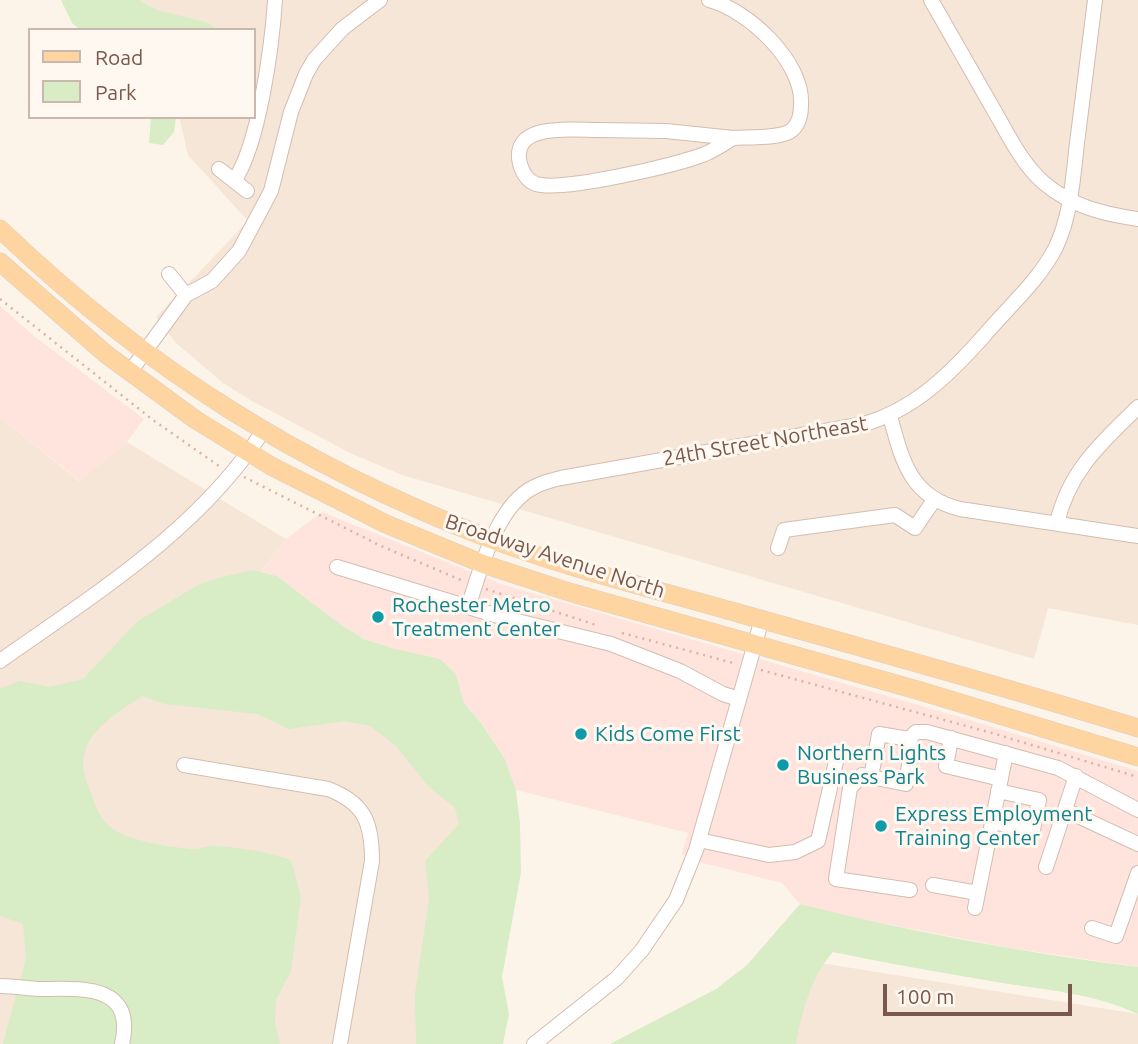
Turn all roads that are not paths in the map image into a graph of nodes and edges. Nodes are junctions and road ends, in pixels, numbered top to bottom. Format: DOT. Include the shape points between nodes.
graph roads {
  1 [pos="275,0"];
  2 [pos="380,0"];
  3 [pos="709,0"];
  4 [pos="931,0"];
  5 [pos="1095,0"];
  6 [pos="256,117"];
  7 [pos="256,119"];
  8 [pos="733,138"];
  9 [pos="219,169"];
  10 [pos="234,181"];
  11 [pos="247,191"];
  12 [pos="1070,200"];
  13 [pos="1138,219"];
  14 [pos="0,229"];
  15 [pos="0,262"];
  16 [pos="169,274"];
  17 [pos="186,295"];
  18 [pos="145,352"];
  19 [pos="130,372"];
  20 [pos="1138,407"];
  21 [pos="890,416"];
  22 [pos="263,431"];
  23 [pos="249,453"];
  24 [pos="934,500"];
  25 [pos="1057,523"];
  26 [pos="1138,536"];
  27 [pos="493,540"];
  28 [pos="778,548"];
  29 [pos="483,564"];
  30 [pos="337,567"];
  31 [pos="468,607"];
  32 [pos="762,619"];
  33 [pos="755,645"];
  34 [pos="0,661"];
  35 [pos="739,699"];
  36 [pos="1138,728"];
  37 [pos="951,738"];
  38 [pos="909,739"];
  39 [pos="1006,753"];
  40 [pos="837,757"];
  41 [pos="1138,757"];
  42 [pos="184,765"];
  43 [pos="1076,776"];
  44 [pos="871,777"];
  45 [pos="1000,785"];
  46 [pos="1065,810"];
  47 [pos="1138,810"];
  48 [pos="992,822"];
  49 [pos="699,841"];
  50 [pos="1138,844"];
  51 [pos="1046,867"];
  52 [pos="1138,873"];
  53 [pos="933,885"];
  54 [pos="909,890"];
  55 [pos="1132,910"];
  56 [pos="1092,928"];
  57 [pos="0,986"];
  58 [pos="122,1044"];
  59 [pos="340,1044"];
  60 [pos="534,1044"];
  1 -- 6 [label="street"];
  2 -- 17 [label="street" via="342,29 314,60 291,112 271,191 251,231 212,281"];
  3 -- 8 [label="street" via="735,11 762,33 787,59 800,86 801,112 792,130 774,136"];
  4 -- 12 [label="street" via="1023,159 1043,182"];
  5 -- 12 [label="street, 24th Street Northeast"];
  7 -- 10 [label="street" via="248,156"];
  8 -- 8 [label="street" via="666,131 544,132 525,137 520,162 532,183 560,186 681,162"];
  9 -- 10 [label="street"];
  10 -- 11 [label="street"];
  12 -- 13 [label="street"];
  12 -- 21 [label="street, 24th Street Northeast" via="1055,248 1036,275 946,376"];
  14 -- 18 [label="main road, Broadway Avenue North" via="76,299"];
  15 -- 19 [label="main road, Broadway Avenue North"];
  16 -- 17 [label="street"];
  17 -- 18 [label="street"];
  18 -- 19 [label="street"];
  18 -- 22 [label="main road, Broadway Avenue North"];
  19 -- 23 [label="main road, Broadway Avenue North"];
  20 -- 25 [label="street" via="1079,470 1064,496"];
  21 -- 24 [label="street" via="905,467"];
  21 -- 27 [label="street, 24th Street Northeast" via="864,425 550,481 534,487 511,506"];
  22 -- 23 [label="street"];
  22 -- 27 [label="main road, Broadway Avenue North" via="365,484"];
  23 -- 29 [label="main road, Broadway Avenue North" via="386,524"];
  23 -- 34 [label="street" via="214,495 159,544"];
  24 -- 25 [label="street" via="960,509"];
  24 -- 28 [label="street" via="915,528 895,515 784,530"];
  25 -- 26 [label="street"];
  27 -- 29 [label="street, 24th Street Northeast"];
  27 -- 32 [label="main road, Broadway Avenue North"];
  29 -- 31 [label="street, 24th Street Northeast"];
  29 -- 33 [label="main road, Broadway Avenue North"];
  30 -- 31 [label="street"];
  31 -- 35 [label="street" via="611,644"];
  32 -- 33 [label="street"];
  32 -- 36 [label="main road, Broadway Avenue North"];
  33 -- 35 [label="street"];
  33 -- 41 [label="main road, Broadway Avenue North"];
  35 -- 49 [label="street"];
  37 -- 38 [label="street" via="916,732"];
  37 -- 39 [label="street"];
  37 -- 45 [label="street" via="946,766"];
  38 -- 44 [label="street" via="879,734"];
  38 -- 44 [label="street" via="906,784"];
  39 -- 43 [label="street"];
  39 -- 45 [label="street"];
  40 -- 49 [label="street" via="818,841 795,852 769,855"];
  42 -- 59 [label="street" via="328,789 347,796 360,808 372,839 372,861"];
  43 -- 46 [label="street"];
  43 -- 47 [label="street"];
  44 -- 54 [label="street" via="862,775 850,788 836,878"];
  45 -- 48 [label="street"];
  45 -- 48 [label="street" via="1039,800 1033,830"];
  46 -- 50 [label="street"];
  46 -- 51 [label="street"];
  48 -- 53 [label="street" via="976,900"];
  49 -- 60 [label="street" via="676,900 642,950 617,978"];
  52 -- 55 [label="street"];
  55 -- 56 [label="street" via="1116,936"];
  57 -- 58 [label="street" via="99,992 121,1011 125,1023"];
}
